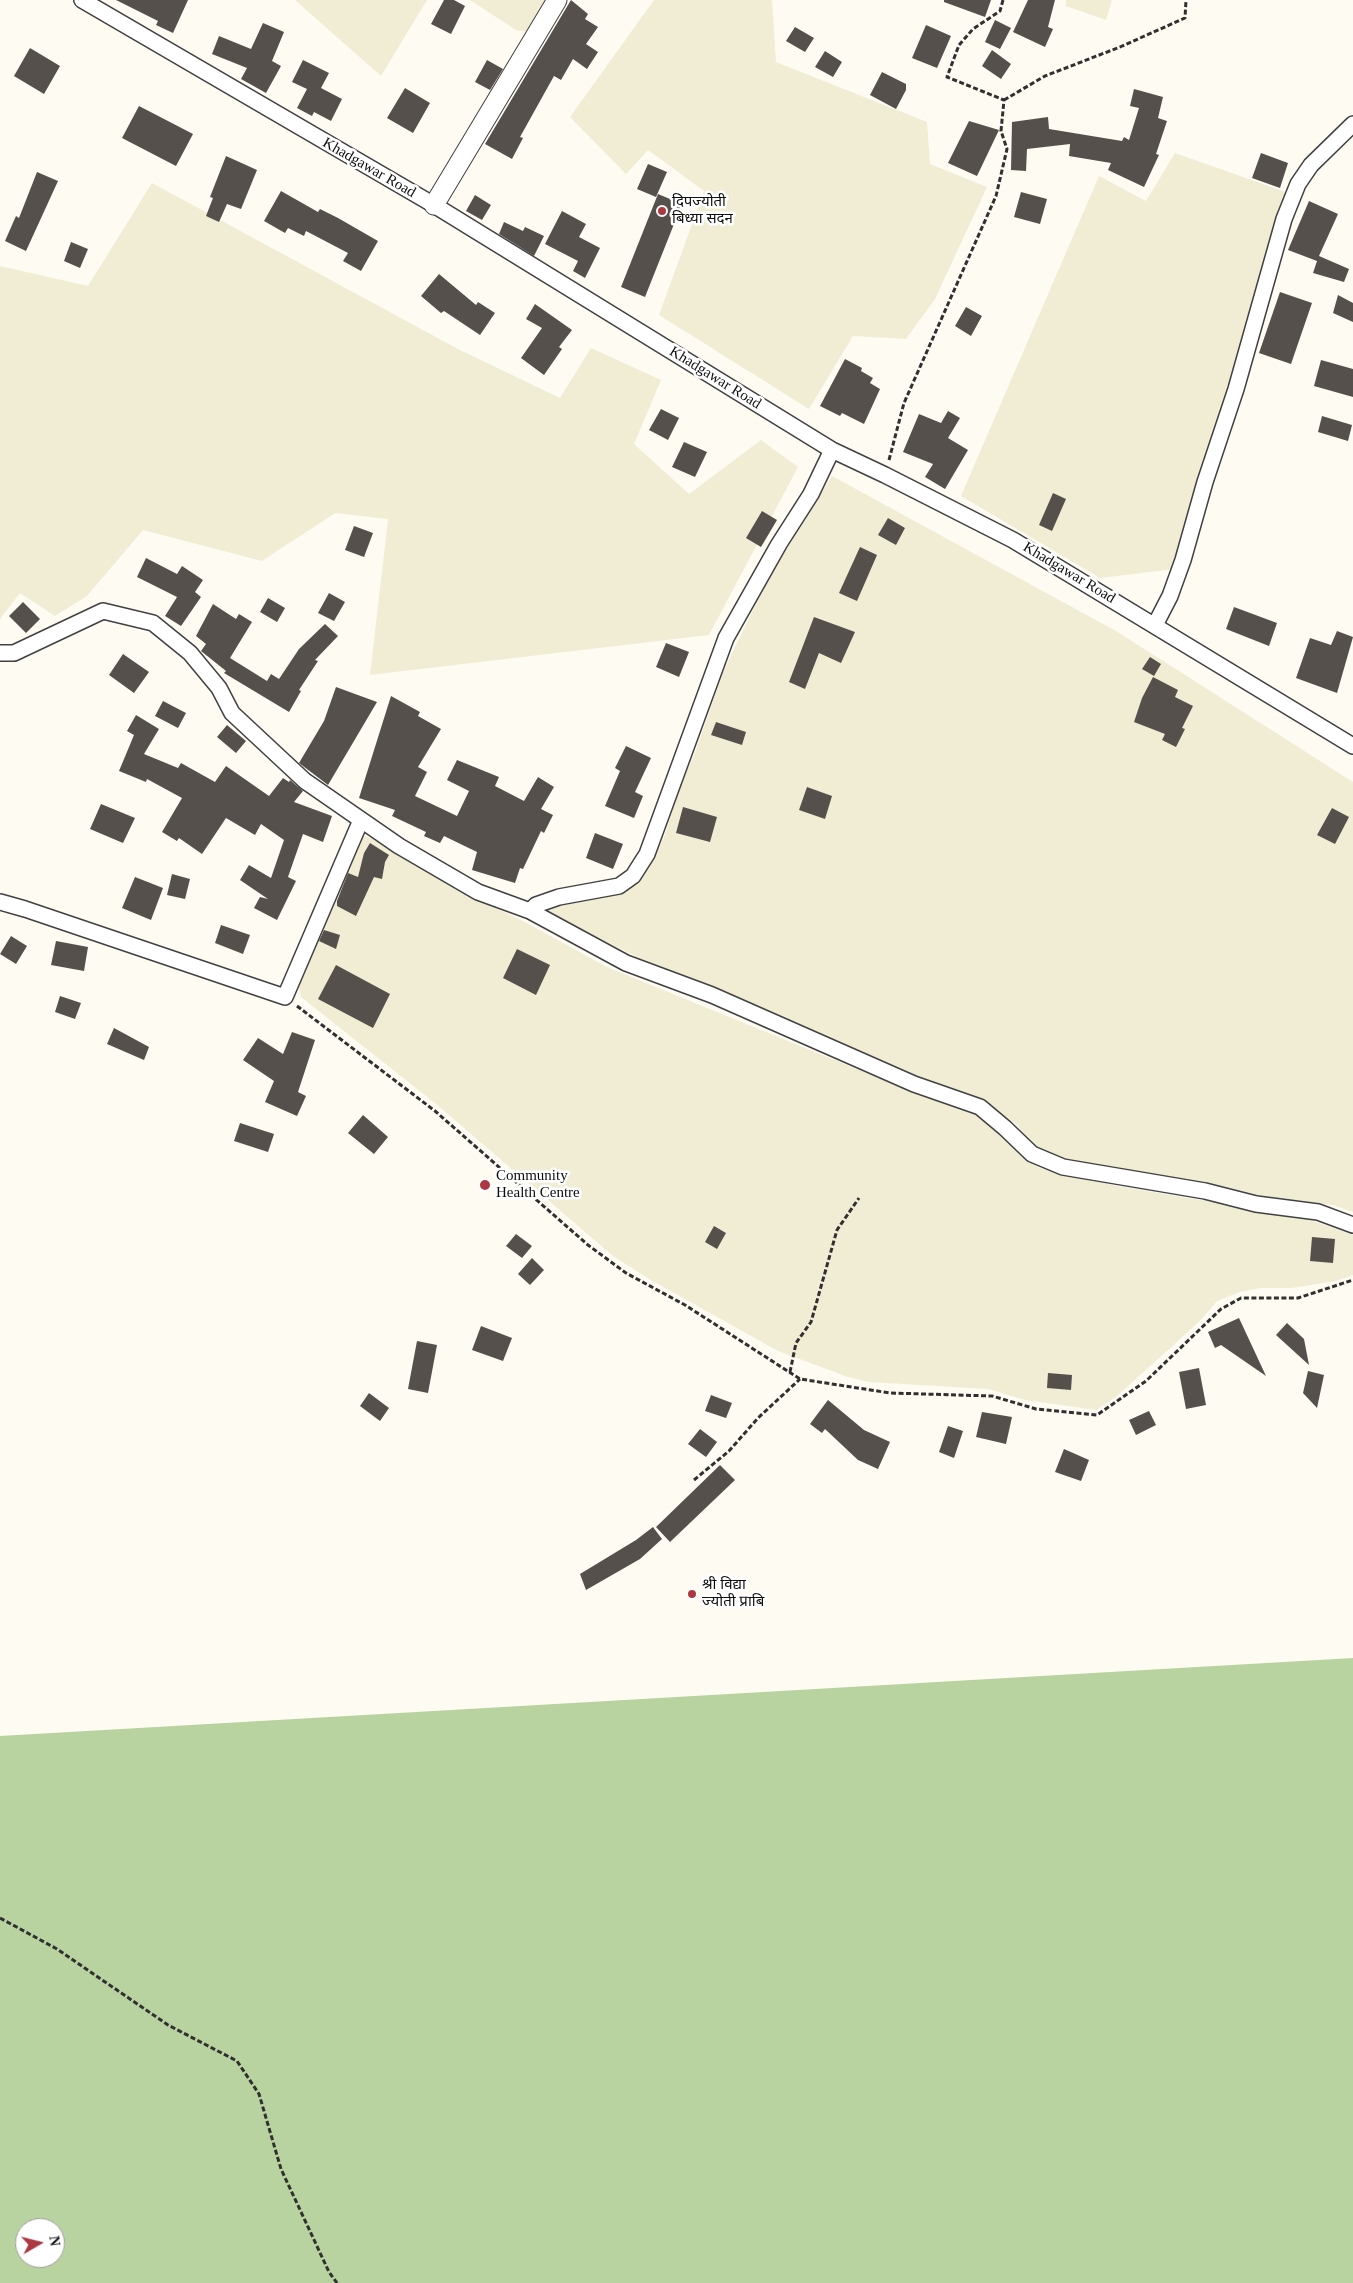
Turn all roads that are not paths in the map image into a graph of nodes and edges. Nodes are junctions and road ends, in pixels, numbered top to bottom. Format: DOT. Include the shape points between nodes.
graph roads {
  1 [pos="82,0"];
  2 [pos="557,0"];
  3 [pos="1353,124"];
  4 [pos="434,205"];
  5 [pos="832,450"];
  6 [pos="1155,625"];
  7 [pos="0,653"];
  8 [pos="1353,746"];
  9 [pos="361,820"];
  10 [pos="0,902"];
  11 [pos="530,911"];
  12 [pos="1353,1225"];
  1 -- 4 [label="street, Khadgawar Road"];
  2 -- 4 [label="street"];
  3 -- 6 [label="street" via="1311,164 1298,184 1284,220 1183,560"];
  4 -- 5 [label="street, Khadgawar Road"];
  5 -- 6 [label="street, Khadgawar Road" via="1013,540"];
  5 -- 11 [label="street" via="726,638 647,854 633,876 619,886 559,897 536,905"];
  6 -- 8 [label="street, Khadgawar Road"];
  7 -- 9 [label="street" via="14,653 103,611 154,623 190,653 244,725 305,781"];
  9 -- 10 [label="street" via="285,997"];
  9 -- 11 [label="street" via="478,892"];
  11 -- 12 [label="street" via="626,963 712,995 914,1084 980,1107 1032,1154 1063,1167 1205,1191 1256,1204 1318,1212"];
}
